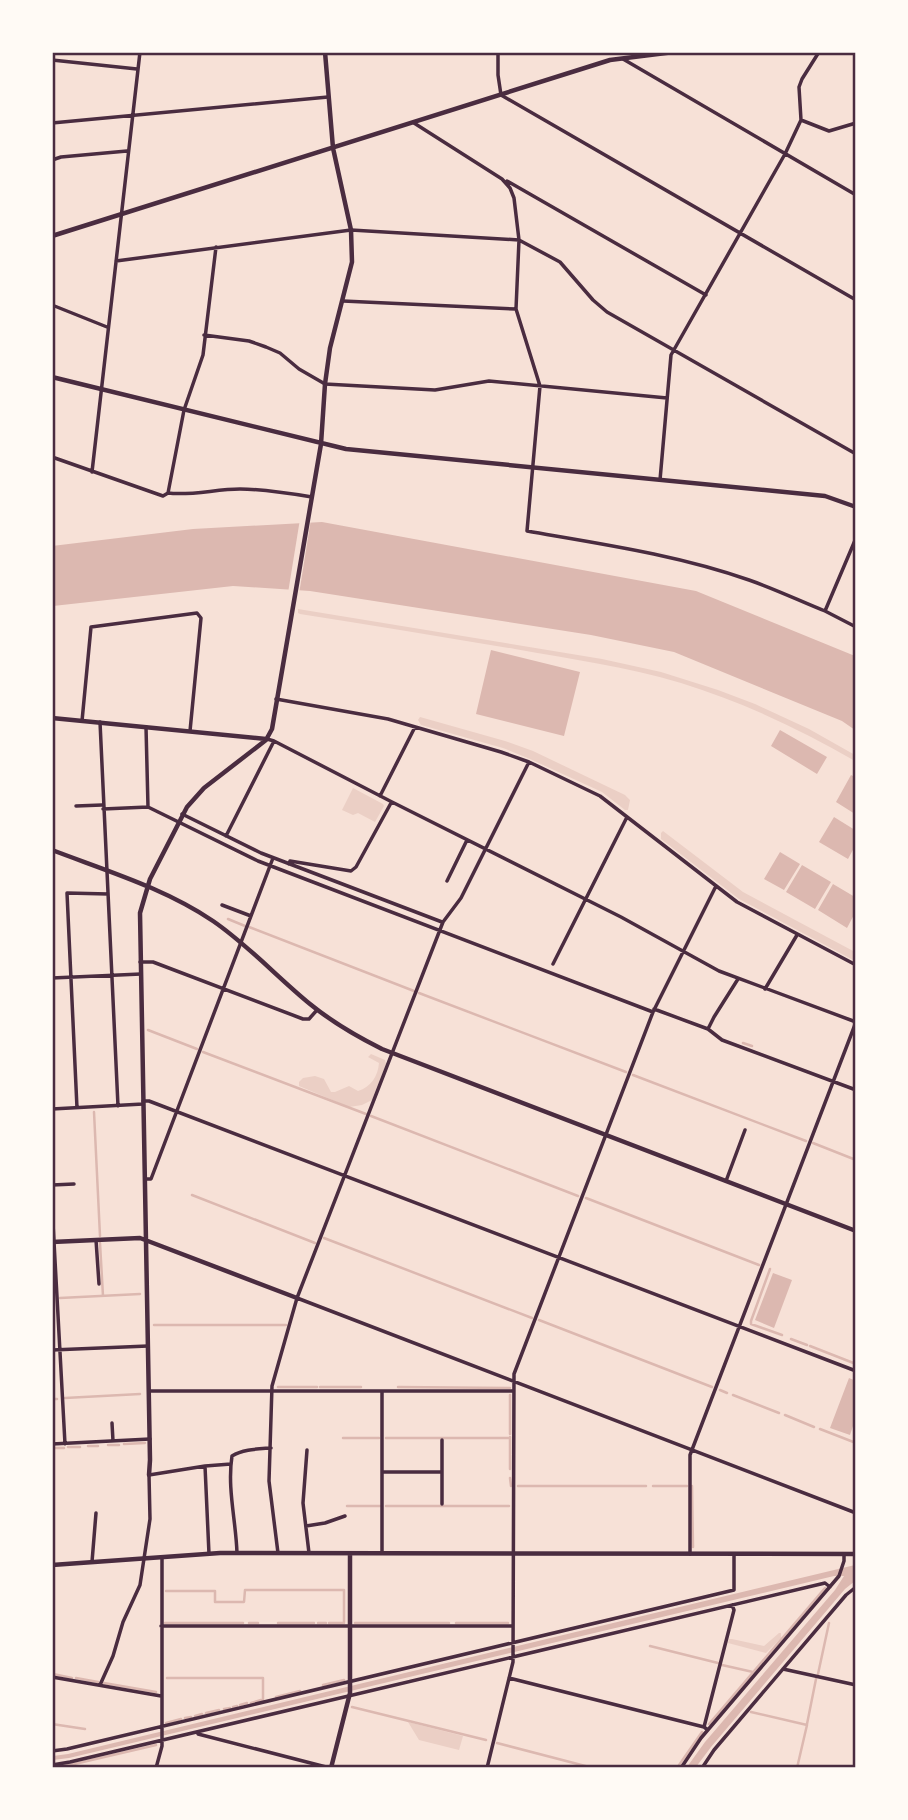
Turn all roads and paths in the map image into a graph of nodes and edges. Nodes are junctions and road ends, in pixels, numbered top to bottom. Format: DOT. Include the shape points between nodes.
graph roads {
  1 [pos="139,52"];
  2 [pos="325,52"];
  3 [pos="498,52"];
  4 [pos="608,52"];
  5 [pos="674,52"];
  6 [pos="819,52"];
  7 [pos="621,58"];
  8 [pos="52,60"];
  9 [pos="610,60"];
  10 [pos="137,69"];
  11 [pos="501,95"];
  12 [pos="328,97"];
  13 [pos="132,115"];
  14 [pos="801,120"];
  15 [pos="52,123"];
  16 [pos="414,123"];
  17 [pos="856,123"];
  18 [pos="333,148"];
  19 [pos="128,151"];
  20 [pos="785,154"];
  21 [pos="52,160"];
  22 [pos="502,178"];
  23 [pos="856,195"];
  24 [pos="120,215"];
  25 [pos="351,230"];
  26 [pos="740,233"];
  27 [pos="52,236"];
  28 [pos="519,240"];
  29 [pos="216,247"];
  30 [pos="116,261"];
  31 [pos="706,295"];
  32 [pos="856,300"];
  33 [pos="343,301"];
  34 [pos="52,305"];
  35 [pos="516,309"];
  36 [pos="107,327"];
  37 [pos="204,335"];
  38 [pos="674,350"];
  39 [pos="52,377"];
  40 [pos="325,384"];
  41 [pos="540,386"];
  42 [pos="101,390"];
  43 [pos="667,398"];
  44 [pos="184,410"];
  45 [pos="321,444"];
  46 [pos="856,454"];
  47 [pos="53,457"];
  48 [pos="533,469"];
  49 [pos="92,472"];
  50 [pos="660,480"];
  51 [pos="168,493"];
  52 [pos="312,497"];
  53 [pos="856,508"];
  54 [pos="856,538"];
  55 [pos="825,611"];
  56 [pos="856,626"];
  57 [pos="276,699"];
  58 [pos="52,718"];
  59 [pos="82,721"];
  60 [pos="100,722"];
  61 [pos="146,727"];
  62 [pos="415,727"];
  63 [pos="190,731"];
  64 [pos="267,739"];
  65 [pos="274,741"];
  66 [pos="529,762"];
  67 [pos="380,796"];
  68 [pos="392,802"];
  69 [pos="76,806"];
  70 [pos="103,807"];
  71 [pos="148,807"];
  72 [pos="183,814"];
  73 [pos="627,817"];
  74 [pos="178,822"];
  75 [pos="226,836"];
  76 [pos="467,840"];
  77 [pos="485,849"];
  78 [pos="52,850"];
  79 [pos="273,858"];
  80 [pos="289,864"];
  81 [pos="270,866"];
  82 [pos="106,870"];
  83 [pos="447,881"];
  84 [pos="147,886"];
  85 [pos="716,886"];
  86 [pos="108,894"];
  87 [pos="586,899"];
  88 [pos="222,905"];
  89 [pos="251,916"];
  90 [pos="443,922"];
  91 [pos="440,930"];
  92 [pos="797,935"];
  93 [pos="241,943"];
  94 [pos="683,952"];
  95 [pos="140,962"];
  96 [pos="554,964"];
  97 [pos="856,965"];
  98 [pos="141,974"];
  99 [pos="112,975"];
  100 [pos="71,977"];
  101 [pos="52,978"];
  102 [pos="738,979"];
  103 [pos="223,989"];
  104 [pos="765,989"];
  105 [pos="317,1010"];
  106 [pos="654,1010"];
  107 [pos="856,1022"];
  108 [pos="708,1030"];
  109 [pos="393,1053"];
  110 [pos="833,1082"];
  111 [pos="856,1090"];
  112 [pos="143,1103"];
  113 [pos="118,1105"];
  114 [pos="77,1108"];
  115 [pos="52,1109"];
  116 [pos="177,1112"];
  117 [pos="745,1130"];
  118 [pos="606,1135"];
  119 [pos="345,1176"];
  120 [pos="145,1179"];
  121 [pos="726,1181"];
  122 [pos="74,1184"];
  123 [pos="52,1185"];
  124 [pos="52,1205"];
  125 [pos="787,1205"];
  126 [pos="856,1231"];
  127 [pos="96,1240"];
  128 [pos="146,1240"];
  129 [pos="54,1242"];
  130 [pos="559,1258"];
  131 [pos="99,1284"];
  132 [pos="297,1298"];
  133 [pos="739,1327"];
  134 [pos="148,1346"];
  135 [pos="52,1350"];
  136 [pos="60,1350"];
  137 [pos="856,1371"];
  138 [pos="514,1382"];
  139 [pos="149,1391"];
  140 [pos="383,1391"];
  141 [pos="514,1391"];
  142 [pos="272,1392"];
  143 [pos="113,1423"];
  144 [pos="150,1440"];
  145 [pos="442,1440"];
  146 [pos="113,1441"];
  147 [pos="52,1444"];
  148 [pos="65,1444"];
  149 [pos="271,1448"];
  150 [pos="307,1450"];
  151 [pos="692,1450"];
  152 [pos="231,1464"];
  153 [pos="205,1466"];
  154 [pos="382,1472"];
  155 [pos="442,1472"];
  156 [pos="149,1475"];
  157 [pos="442,1504"];
  158 [pos="96,1513"];
  159 [pos="856,1513"];
  160 [pos="345,1516"];
  161 [pos="306,1527"];
  162 [pos="237,1553"];
  163 [pos="278,1553"];
  164 [pos="309,1553"];
  165 [pos="350,1553"];
  166 [pos="382,1553"];
  167 [pos="513,1553"];
  168 [pos="690,1553"];
  169 [pos="209,1554"];
  170 [pos="734,1554"];
  171 [pos="844,1554"];
  172 [pos="856,1554"];
  173 [pos="162,1557"];
  174 [pos="145,1558"];
  175 [pos="92,1562"];
  176 [pos="52,1564"];
  177 [pos="830,1587"];
  178 [pos="856,1587"];
  179 [pos="732,1605"];
  180 [pos="161,1626"];
  181 [pos="350,1626"];
  182 [pos="513,1626"];
  183 [pos="513,1644"];
  184 [pos="513,1656"];
  185 [pos="783,1669"];
  186 [pos="52,1677"];
  187 [pos="509,1678"];
  188 [pos="350,1683"];
  189 [pos="100,1685"];
  190 [pos="856,1685"];
  191 [pos="349,1695"];
  192 [pos="161,1696"];
  193 [pos="162,1728"];
  194 [pos="706,1728"];
  195 [pos="198,1732"];
  196 [pos="162,1740"];
  197 [pos="52,1751"];
  198 [pos="52,1765"];
  199 [pos="156,1768"];
  200 [pos="331,1768"];
  201 [pos="486,1768"];
  202 [pos="681,1768"];
  203 [pos="702,1768"];
  1 -- 10 [label="street"];
  2 -- 12 [label="street"];
  3 -- 11 [label="street"];
  4 -- 9 [label="street"];
  5 -- 7 [label="street"];
  6 -- 14 [label="street" via="799,87"];
  7 -- 9 [label="street"];
  7 -- 20 [label="street"];
  8 -- 10 [label="street"];
  9 -- 11 [label="street"];
  10 -- 13 [label="street"];
  11 -- 16 [label="street"];
  11 -- 26 [label="street"];
  12 -- 13 [label="street"];
  12 -- 18 [label="street"];
  13 -- 15 [label="street"];
  13 -- 19 [label="street"];
  14 -- 17 [label="street" via="829,131"];
  14 -- 20 [label="street"];
  16 -- 18 [label="street"];
  16 -- 22 [label="street"];
  18 -- 24 [label="street"];
  18 -- 25 [label="street"];
  19 -- 21 [label="street"];
  19 -- 24 [label="street"];
  20 -- 23 [label="street"];
  20 -- 26 [label="street"];
  22 -- 28 [label="street" via="514,198"];
  22 -- 31 [label="street"];
  24 -- 27 [label="street"];
  24 -- 30 [label="street"];
  25 -- 28 [label="street"];
  25 -- 29 [label="street"];
  25 -- 33 [label="street" via="352,262"];
  26 -- 31 [label="street"];
  26 -- 32 [label="street"];
  28 -- 35 [label="street"];
  28 -- 38 [label="street" via="559,262 607,312"];
  29 -- 30 [label="street"];
  29 -- 37 [label="street"];
  30 -- 36 [label="street"];
  31 -- 38 [label="street"];
  33 -- 35 [label="street"];
  33 -- 40 [label="street"];
  34 -- 36 [label="street"];
  35 -- 41 [label="street"];
  36 -- 42 [label="street"];
  37 -- 40 [label="street" via="266,347"];
  37 -- 44 [label="street" via="203,355"];
  38 -- 43 [label="street"];
  38 -- 46 [label="street"];
  39 -- 42 [label="street"];
  40 -- 41 [label="street" via="435,390 489,381"];
  40 -- 45 [label="street"];
  41 -- 43 [label="street"];
  41 -- 48 [label="street"];
  42 -- 44 [label="street"];
  42 -- 49 [label="street"];
  43 -- 50 [label="street"];
  44 -- 45 [label="street"];
  44 -- 51 [label="street"];
  45 -- 48 [label="street"];
  45 -- 52 [label="street"];
  47 -- 49 [label="street"];
  48 -- 50 [label="street"];
  48 -- 55 [label="street" via="527,531 699,565"];
  49 -- 51 [label="street" via="163,496"];
  50 -- 53 [label="street" via="825,496"];
  51 -- 52 [label="street" via="241,489"];
  52 -- 57 [label="street"];
  54 -- 55 [label="street"];
  55 -- 56 [label="street"];
  57 -- 62 [label="street"];
  57 -- 64 [label="street"];
  58 -- 59 [label="street"];
  59 -- 60 [label="street"];
  59 -- 63 [label="street" via="91,627 197,614 201,618"];
  60 -- 61 [label="street"];
  60 -- 70 [label="street"];
  61 -- 63 [label="street"];
  61 -- 71 [label="street"];
  62 -- 66 [label="street"];
  62 -- 67 [label="street"];
  63 -- 64 [label="street"];
  64 -- 65 [label="street"];
  64 -- 72 [label="street" via="204,788"];
  65 -- 67 [label="street"];
  65 -- 75 [label="street"];
  66 -- 73 [label="street" via="600,796"];
  66 -- 77 [label="street"];
  67 -- 68 [label="street"];
  68 -- 76 [label="street"];
  68 -- 80 [label="street" via="351,871"];
  69 -- 70 [label="street"];
  70 -- 71 [label="street"];
  70 -- 82 [label="street"];
  71 -- 74 [label="street"];
  72 -- 74 [label="street"];
  72 -- 75 [label="street"];
  73 -- 85 [label="street"];
  73 -- 87 [label="street"];
  74 -- 81 [label="street"];
  74 -- 84 [label="street"];
  75 -- 79 [label="street"];
  76 -- 77 [label="street"];
  76 -- 83 [label="street"];
  77 -- 87 [label="street"];
  77 -- 90 [label="street" via="461,898"];
  78 -- 82 [label="street"];
  79 -- 80 [label="street"];
  79 -- 81 [label="street"];
  80 -- 90 [label="street"];
  81 -- 89 [label="street"];
  81 -- 91 [label="street"];
  82 -- 84 [label="street"];
  82 -- 86 [label="street"];
  84 -- 93 [label="street" via="194,909"];
  84 -- 95 [label="street"];
  85 -- 92 [label="street"];
  85 -- 94 [label="street"];
  86 -- 99 [label="street"];
  86 -- 100 [label="street" via="67,893"];
  87 -- 94 [label="street"];
  87 -- 96 [label="street"];
  88 -- 89 [label="street"];
  89 -- 93 [label="street"];
  90 -- 91 [label="street"];
  91 -- 106 [label="street"];
  91 -- 109 [label="street"];
  92 -- 97 [label="street"];
  92 -- 104 [label="street"];
  93 -- 103 [label="street"];
  93 -- 105 [label="street"];
  94 -- 102 [label="street"];
  94 -- 106 [label="street"];
  95 -- 98 [label="street"];
  95 -- 103 [label="street" via="153,961"];
  98 -- 99 [label="street"];
  98 -- 112 [label="street"];
  99 -- 100 [label="street"];
  99 -- 113 [label="street"];
  100 -- 101 [label="street"];
  100 -- 114 [label="street"];
  102 -- 104 [label="street"];
  102 -- 108 [label="street"];
  103 -- 105 [label="street" via="303,1019"];
  103 -- 116 [label="street"];
  104 -- 107 [label="street"];
  105 -- 109 [label="street"];
  106 -- 108 [label="street"];
  106 -- 118 [label="street"];
  107 -- 110 [label="street"];
  108 -- 110 [label="street" via="722,1040"];
  109 -- 118 [label="street"];
  109 -- 119 [label="street"];
  110 -- 111 [label="street"];
  110 -- 125 [label="street"];
  112 -- 113 [label="street"];
  112 -- 116 [label="street"];
  112 -- 120 [label="street"];
  113 -- 114 [label="street"];
  114 -- 115 [label="street"];
  116 -- 119 [label="street"];
  116 -- 120 [label="street" via="151,1179"];
  117 -- 121 [label="street"];
  118 -- 121 [label="street"];
  118 -- 130 [label="street"];
  119 -- 130 [label="street"];
  119 -- 132 [label="street"];
  120 -- 128 [label="street"];
  121 -- 125 [label="street"];
  122 -- 123 [label="street"];
  124 -- 129 [label="street"];
  125 -- 126 [label="street"];
  125 -- 133 [label="street"];
  127 -- 128 [label="street"];
  127 -- 129 [label="street"];
  127 -- 131 [label="street"];
  128 -- 132 [label="street"];
  128 -- 134 [label="street"];
  129 -- 136 [label="street"];
  130 -- 133 [label="street"];
  130 -- 138 [label="street"];
  132 -- 138 [label="street"];
  132 -- 142 [label="street"];
  133 -- 137 [label="street"];
  133 -- 151 [label="street"];
  134 -- 136 [label="street"];
  134 -- 139 [label="street"];
  135 -- 136 [label="street"];
  136 -- 148 [label="street"];
  138 -- 141 [label="street"];
  138 -- 151 [label="street"];
  139 -- 142 [label="street"];
  139 -- 144 [label="street"];
  140 -- 141 [label="street"];
  140 -- 142 [label="street"];
  140 -- 154 [label="street"];
  141 -- 167 [label="street"];
  142 -- 149 [label="street"];
  143 -- 146 [label="street"];
  144 -- 146 [label="street"];
  144 -- 156 [label="street"];
  145 -- 155 [label="street"];
  146 -- 148 [label="street"];
  147 -- 148 [label="street"];
  149 -- 152 [label="street" via="237,1453"];
  149 -- 163 [label="street" via="269,1488"];
  150 -- 161 [label="street"];
  151 -- 159 [label="street"];
  151 -- 168 [label="street"];
  152 -- 153 [label="street"];
  152 -- 162 [label="street"];
  153 -- 156 [label="street"];
  153 -- 169 [label="street"];
  154 -- 155 [label="street"];
  154 -- 166 [label="street"];
  155 -- 157 [label="street"];
  156 -- 174 [label="street"];
  158 -- 175 [label="street"];
  160 -- 161 [label="street"];
  161 -- 164 [label="street"];
  162 -- 163 [label="street"];
  162 -- 169 [label="street"];
  163 -- 164 [label="street"];
  164 -- 165 [label="street"];
  165 -- 166 [label="street"];
  165 -- 181 [label="street"];
  166 -- 167 [label="street"];
  167 -- 168 [label="street"];
  167 -- 182 [label="street"];
  168 -- 170 [label="street"];
  169 -- 173 [label="street"];
  170 -- 171 [label="street"];
  170 -- 183 [label="street" via="734,1590"];
  171 -- 172 [label="street"];
  171 -- 177 [label="street" via="838,1578"];
  173 -- 174 [label="street"];
  173 -- 180 [label="street"];
  174 -- 175 [label="street"];
  174 -- 189 [label="street" via="138,1591"];
  175 -- 176 [label="street"];
  177 -- 179 [label="street" via="825,1583"];
  177 -- 194 [label="street"];
  178 -- 185 [label="street"];
  179 -- 184 [label="street"];
  179 -- 194 [label="street"];
  180 -- 181 [label="street"];
  180 -- 192 [label="street"];
  181 -- 182 [label="street"];
  181 -- 188 [label="street"];
  182 -- 183 [label="street"];
  183 -- 184 [label="street"];
  183 -- 188 [label="street"];
  184 -- 187 [label="street"];
  184 -- 191 [label="street"];
  185 -- 190 [label="street"];
  185 -- 203 [label="street"];
  186 -- 189 [label="street"];
  187 -- 194 [label="street"];
  187 -- 201 [label="street"];
  188 -- 191 [label="street"];
  188 -- 193 [label="street"];
  189 -- 192 [label="street"];
  191 -- 195 [label="street"];
  191 -- 200 [label="street"];
  192 -- 193 [label="street"];
  193 -- 196 [label="street"];
  193 -- 197 [label="street"];
  194 -- 202 [label="street"];
  195 -- 196 [label="street"];
  195 -- 200 [label="street"];
  196 -- 198 [label="street"];
  196 -- 199 [label="street"];
}
